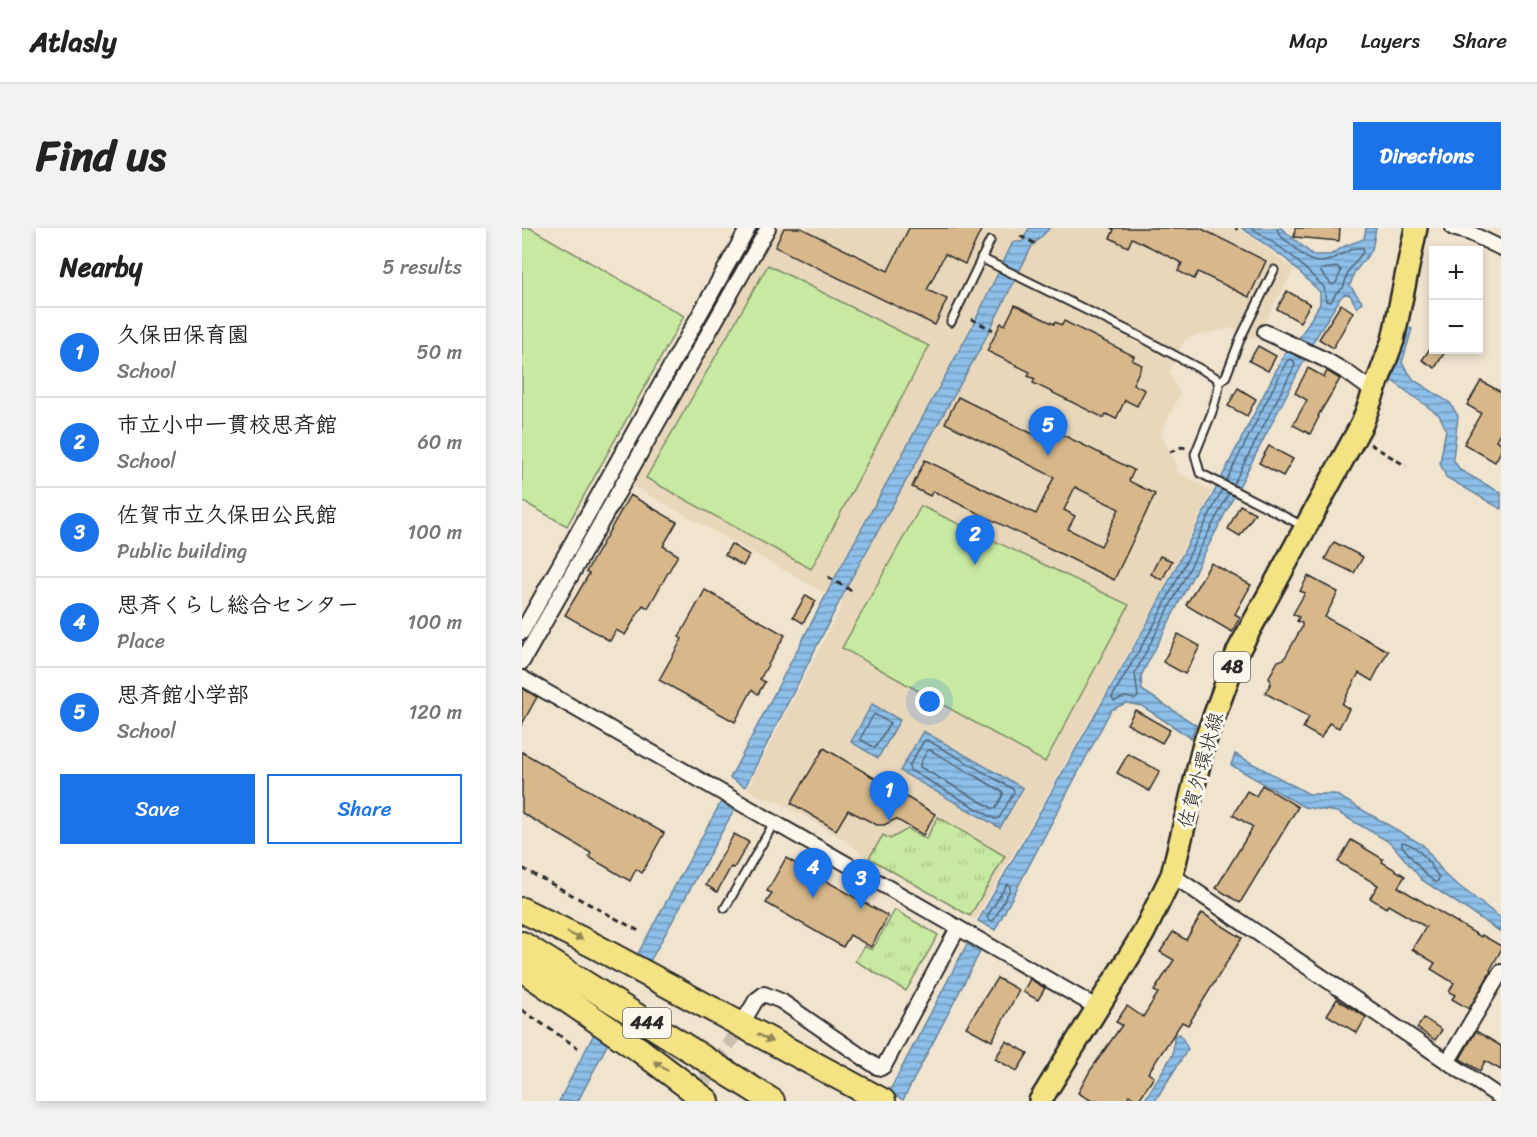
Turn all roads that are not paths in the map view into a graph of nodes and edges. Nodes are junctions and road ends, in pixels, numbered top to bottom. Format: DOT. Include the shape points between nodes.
graph roads {
  1 [pos="768,228"];
  2 [pos="1416,228"];
  3 [pos="1453,228"];
  4 [pos="742,230"];
  5 [pos="990,241"];
  6 [pos="1501,248"];
  7 [pos="981,258"];
  8 [pos="1275,270"];
  9 [pos="951,322"];
  10 [pos="1265,332"];
  11 [pos="1219,383"];
  12 [pos="1374,392"];
  13 [pos="1306,527"];
  14 [pos="522,632"];
  15 [pos="522,662"];
  16 [pos="522,678"];
  17 [pos="774,823"];
  18 [pos="1172,874"];
  19 [pos="725,908"];
  20 [pos="522,910"];
  21 [pos="958,928"];
  22 [pos="522,944"];
  23 [pos="522,969"];
  24 [pos="1501,972"];
  25 [pos="1098,1008"];
  26 [pos="746,1017"];
  27 [pos="1448,1061"];
  28 [pos="1501,1098"];
  29 [pos="698,1100"];
  30 [pos="772,1101"];
  31 [pos="883,1101"];
  32 [pos="1040,1101"];
  1 -- 15 [label="street"];
  2 -- 12 [label="main road, 佐賀外環状線 / 48" via="1393,340"];
  3 -- 6 [label="street"];
  4 -- 14 [label="street"];
  5 -- 7 [label="lane"];
  7 -- 9 [label="lane"];
  7 -- 11 [label="lane" via="1203,369"];
  8 -- 11 [label="lane" via="1226,376"];
  10 -- 12 [label="street" via="1324,359"];
  11 -- 13 [label="lane" via="1195,454 1200,473"];
  12 -- 13 [label="main road, 佐賀外環状線 / 48" via="1356,436"];
  13 -- 18 [label="main road, 佐賀外環状線 / 48" via="1238,651 1204,744"];
  16 -- 17 [label="street"];
  17 -- 19 [label="lane"];
  17 -- 21 [label="street"];
  18 -- 25 [label="main road, 佐賀外環状線 / 48" via="1143,934"];
  18 -- 27 [label="street"];
  20 -- 31 [label="highway, one-way"];
  21 -- 25 [label="street"];
  21 -- 26 [label="street" via="881,1068 781,1001 764,994"];
  22 -- 30 [label="highway, 444"];
  29 -- 23 [label="highway, one-way" via="641,1051"];
  24 -- 27 [label="street"];
  25 -- 32 [label="main road, 佐賀外環状線 / 48"];
  27 -- 28 [label="street"];
}
